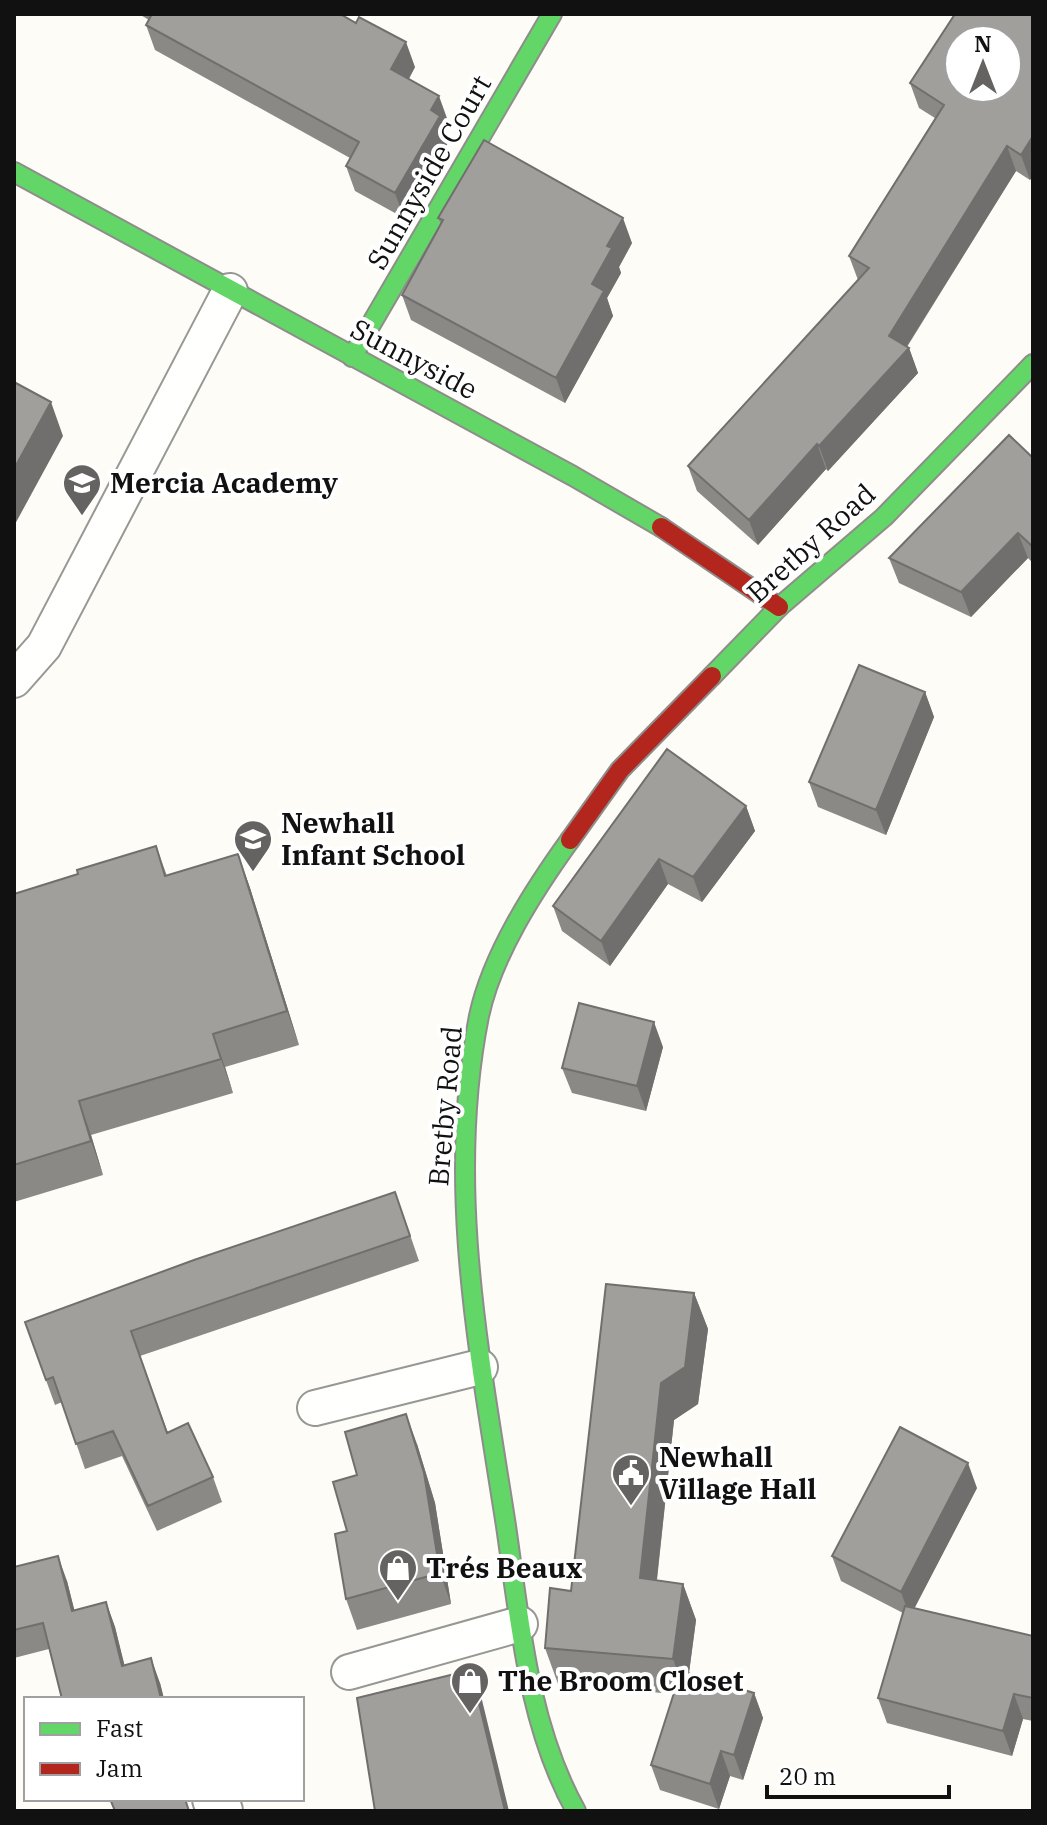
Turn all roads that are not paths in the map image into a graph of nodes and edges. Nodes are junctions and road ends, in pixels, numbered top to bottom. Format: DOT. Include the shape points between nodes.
graph roads {
  1 [pos="552,14"];
  2 [pos="14,172"];
  3 [pos="230,291"];
  4 [pos="352,357"];
  5 [pos="1033,364"];
  6 [pos="779,607"];
  7 [pos="14,680"];
  8 [pos="480,1367"];
  9 [pos="315,1408"];
  10 [pos="520,1624"];
  11 [pos="349,1672"];
  12 [pos="576,1811"];
  1 -- 4 [label="street, Sunnyside Court"];
  2 -- 3 [label="street, Sunnyside"];
  3 -- 4 [label="street, Sunnyside"];
  3 -- 7 [label="lane" via="44,646"];
  4 -- 6 [label="street, Sunnyside" via="641,515"];
  5 -- 6 [label="street, Bretby Road" via="884,517"];
  6 -- 8 [label="street, Bretby Road" via="620,770 532,892 496,968 480,1013 464,1147 466,1236"];
  8 -- 9 [label="lane"];
  8 -- 10 [label="street, Bretby Road"];
  10 -- 11 [label="lane"];
  10 -- 12 [label="street, Bretby Road" via="530,1685 558,1779"];
}
